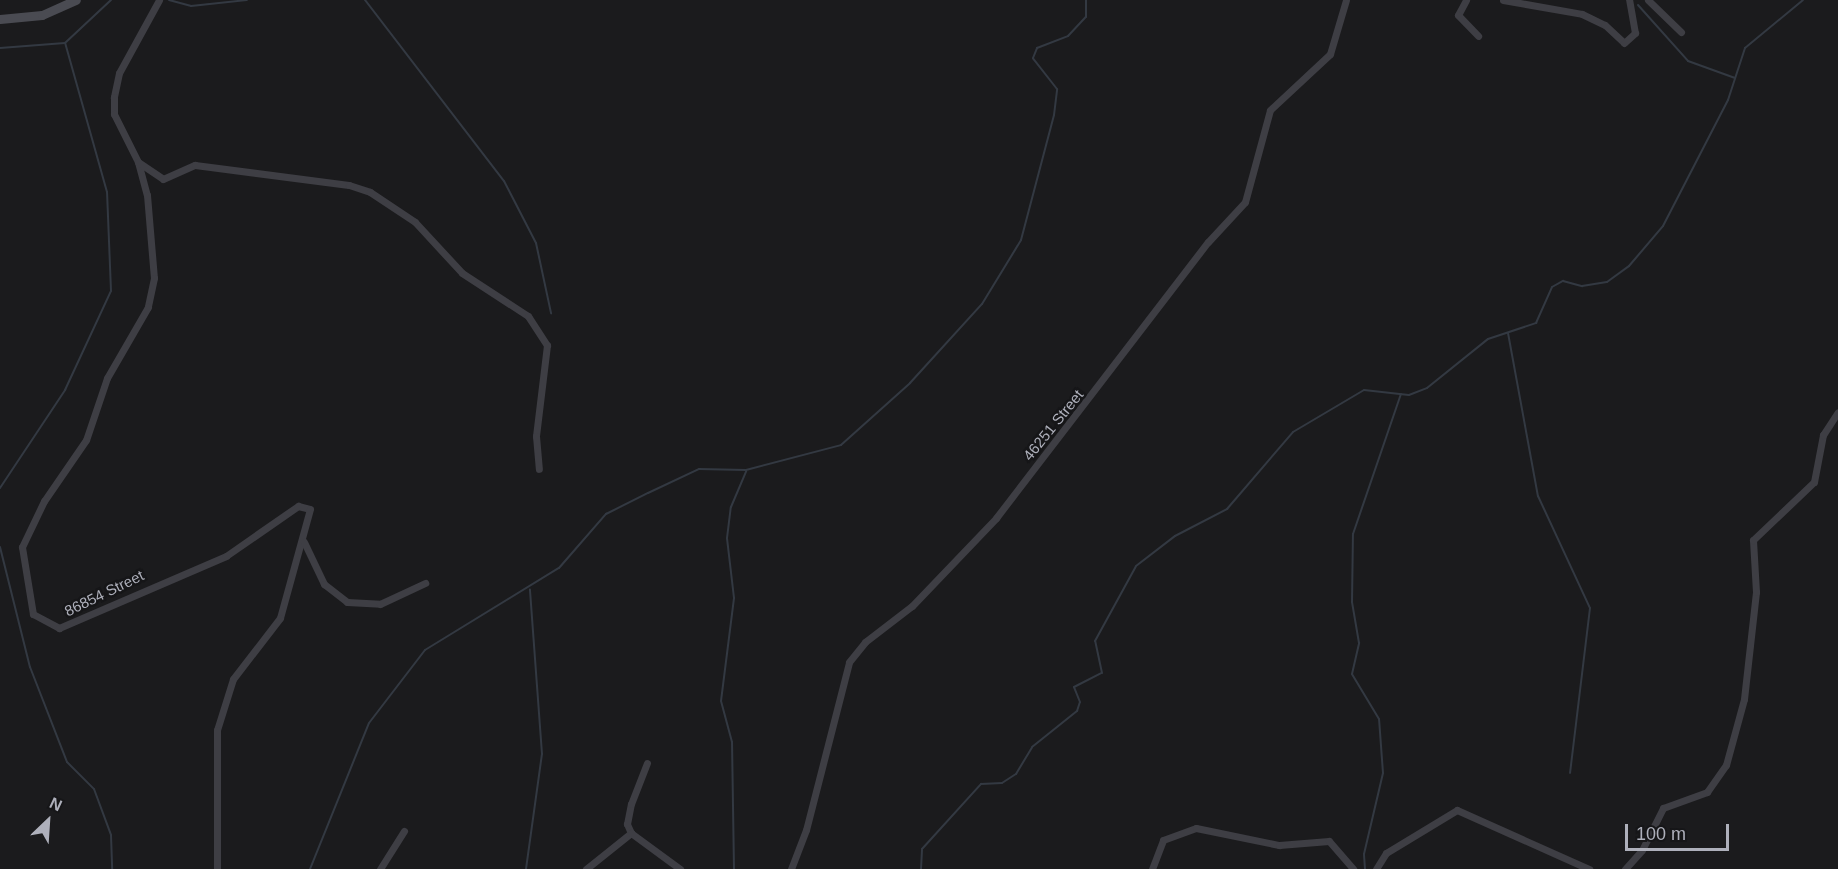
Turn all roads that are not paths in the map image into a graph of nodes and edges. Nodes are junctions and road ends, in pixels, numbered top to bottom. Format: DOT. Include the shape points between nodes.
graph roads {
  1 [pos="76,0"];
  2 [pos="159,0"];
  3 [pos="1346,0"];
  4 [pos="1466,0"];
  5 [pos="1503,0"];
  6 [pos="1629,0"];
  7 [pos="1648,0"];
  8 [pos="0,20"];
  9 [pos="1682,32"];
  10 [pos="1478,36"];
  11 [pos="138,162"];
  12 [pos="1838,412"];
  13 [pos="539,469"];
  14 [pos="304,542"];
  15 [pos="424,583"];
  16 [pos="647,763"];
  17 [pos="404,831"];
  18 [pos="631,833"];
  19 [pos="217,869"];
  20 [pos="380,869"];
  21 [pos="586,869"];
  22 [pos="680,869"];
  23 [pos="791,869"];
  24 [pos="1152,869"];
  25 [pos="1353,869"];
  26 [pos="1376,869"];
  27 [pos="1589,869"];
  28 [pos="1625,869"];
  1 -- 8 [label="street" via="42,15"];
  2 -- 11 [label="street, 86854 Street" via="115,86 114,114"];
  3 -- 23 [label="street, 46251 Street" via="1327,58 1272,106 1245,202 1208,242 996,518 912,606 865,642 849,662 806,830"];
  4 -- 10 [label="street" via="1458,15"];
  5 -- 6 [label="street" via="1582,14 1605,25 1624,44 1635,33"];
  7 -- 9 [label="street"];
  11 -- 13 [label="street" via="163,179 195,165 349,185 370,192 415,222 462,273 528,316 547,345 536,436"];
  11 -- 14 [label="street, 86854 Street" via="147,195 152,291 143,321 107,378 86,440 44,501 22,547 33,614 49,626 74,626 165,578 226,556 298,506 311,512"];
  12 -- 28 [label="street" via="1823,435 1814,482 1753,540 1756,592 1744,699 1726,765 1707,792 1663,808 1642,850"];
  14 -- 15 [label="street" via="324,584 347,602 380,604"];
  14 -- 19 [label="street, 86854 Street" via="280,618 233,679 217,730"];
  16 -- 18 [label="street" via="631,804 627,824"];
  17 -- 20 [label="street"];
  18 -- 21 [label="street"];
  18 -- 22 [label="street"];
  24 -- 25 [label="street" via="1162,840 1177,832 1208,828 1251,842 1329,841"];
  26 -- 27 [label="street" via="1386,853 1457,810"];
}
